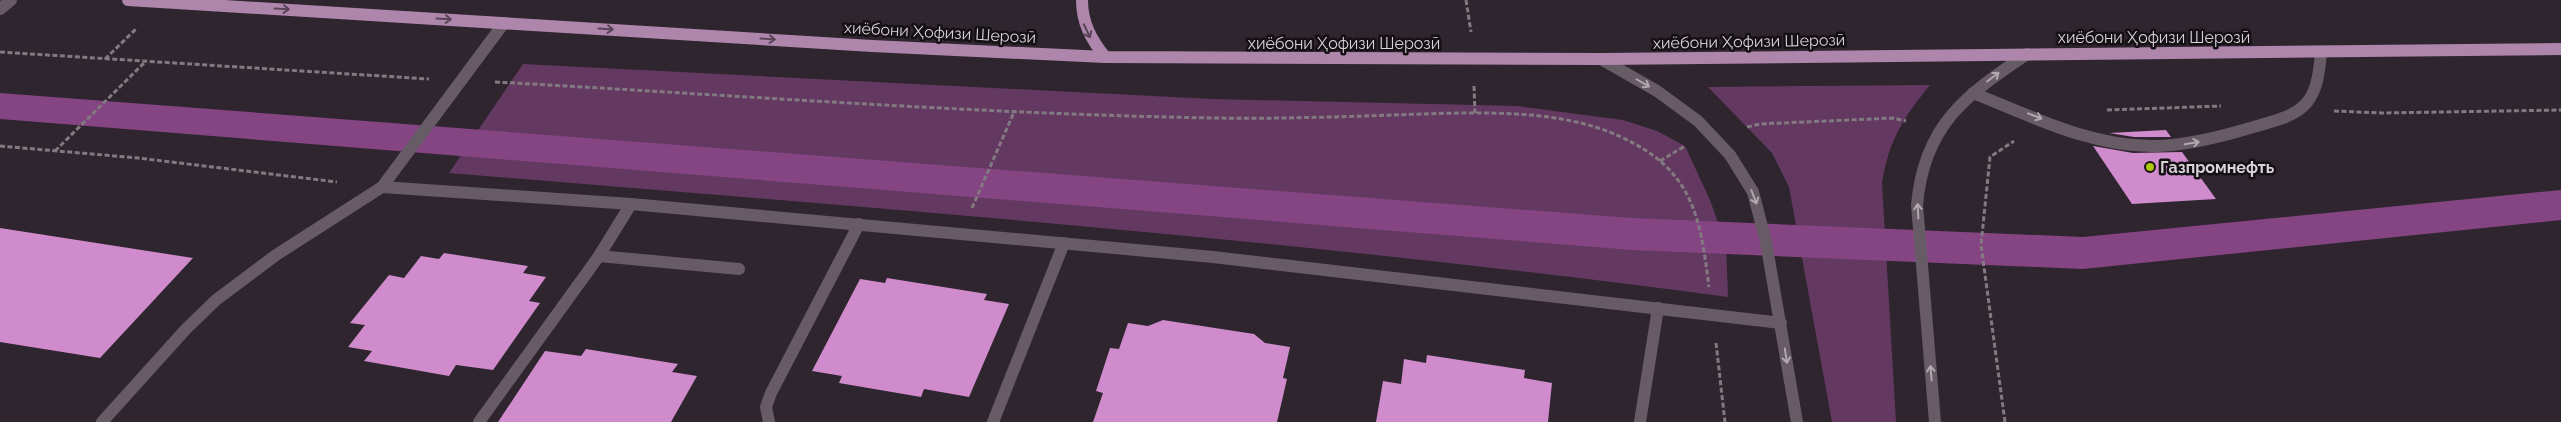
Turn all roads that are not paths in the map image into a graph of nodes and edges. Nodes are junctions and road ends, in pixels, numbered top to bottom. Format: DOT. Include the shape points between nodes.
graph roads {
  1 [pos="11,0"];
  2 [pos="128,0"];
  3 [pos="1082,0"];
  4 [pos="0,9"];
  5 [pos="504,23"];
  6 [pos="2561,49"];
  7 [pos="2322,52"];
  8 [pos="2027,54"];
  9 [pos="1105,57"];
  10 [pos="1601,59"];
  11 [pos="1973,93"];
  12 [pos="382,187"];
  13 [pos="630,204"];
  14 [pos="859,224"];
  15 [pos="1064,243"];
  16 [pos="599,256"];
  17 [pos="739,269"];
  18 [pos="1658,308"];
  19 [pos="1781,323"];
  20 [pos="102,422"];
  21 [pos="479,422"];
  22 [pos="769,422"];
  23 [pos="993,422"];
  24 [pos="1640,422"];
  25 [pos="1797,422"];
  26 [pos="1935,422"];
  1 -- 4 [label="street"];
  2 -- 5 [label="main road, хиёбони Ҳофизи Шерозӣ, one-way"];
  3 -- 9 [label="main road, one-way" via="1085,28"];
  5 -- 9 [label="main road, хиёбони Ҳофизи Шерозӣ, one-way"];
  5 -- 12 [label="street"];
  6 -- 7 [label="main road, хиёбони Ҳофизи Шерозӣ"];
  7 -- 8 [label="main road, хиёбони Ҳофизи Шерозӣ"];
  11 -- 7 [label="street, one-way" via="2054,124 2121,144 2192,143 2265,124 2304,109 2318,86"];
  8 -- 10 [label="main road, хиёбони Ҳофизи Шерозӣ"];
  11 -- 8 [label="street, one-way"];
  9 -- 10 [label="main road, хиёбони Ҳофизи Шерозӣ"];
  10 -- 19 [label="street, one-way" via="1657,91 1698,121 1743,174 1759,211"];
  26 -- 11 [label="street, one-way" via="1917,186 1927,148 1951,115"];
  12 -- 13 [label="street"];
  12 -- 20 [label="street" via="276,255 216,300"];
  13 -- 14 [label="street"];
  13 -- 16 [label="street"];
  14 -- 15 [label="street"];
  14 -- 22 [label="street" via="767,401 765,416"];
  15 -- 18 [label="street" via="1412,278"];
  15 -- 23 [label="street"];
  16 -- 17 [label="street"];
  16 -- 21 [label="street"];
  18 -- 19 [label="street"];
  18 -- 24 [label="street"];
  19 -- 25 [label="street, one-way"];
}
